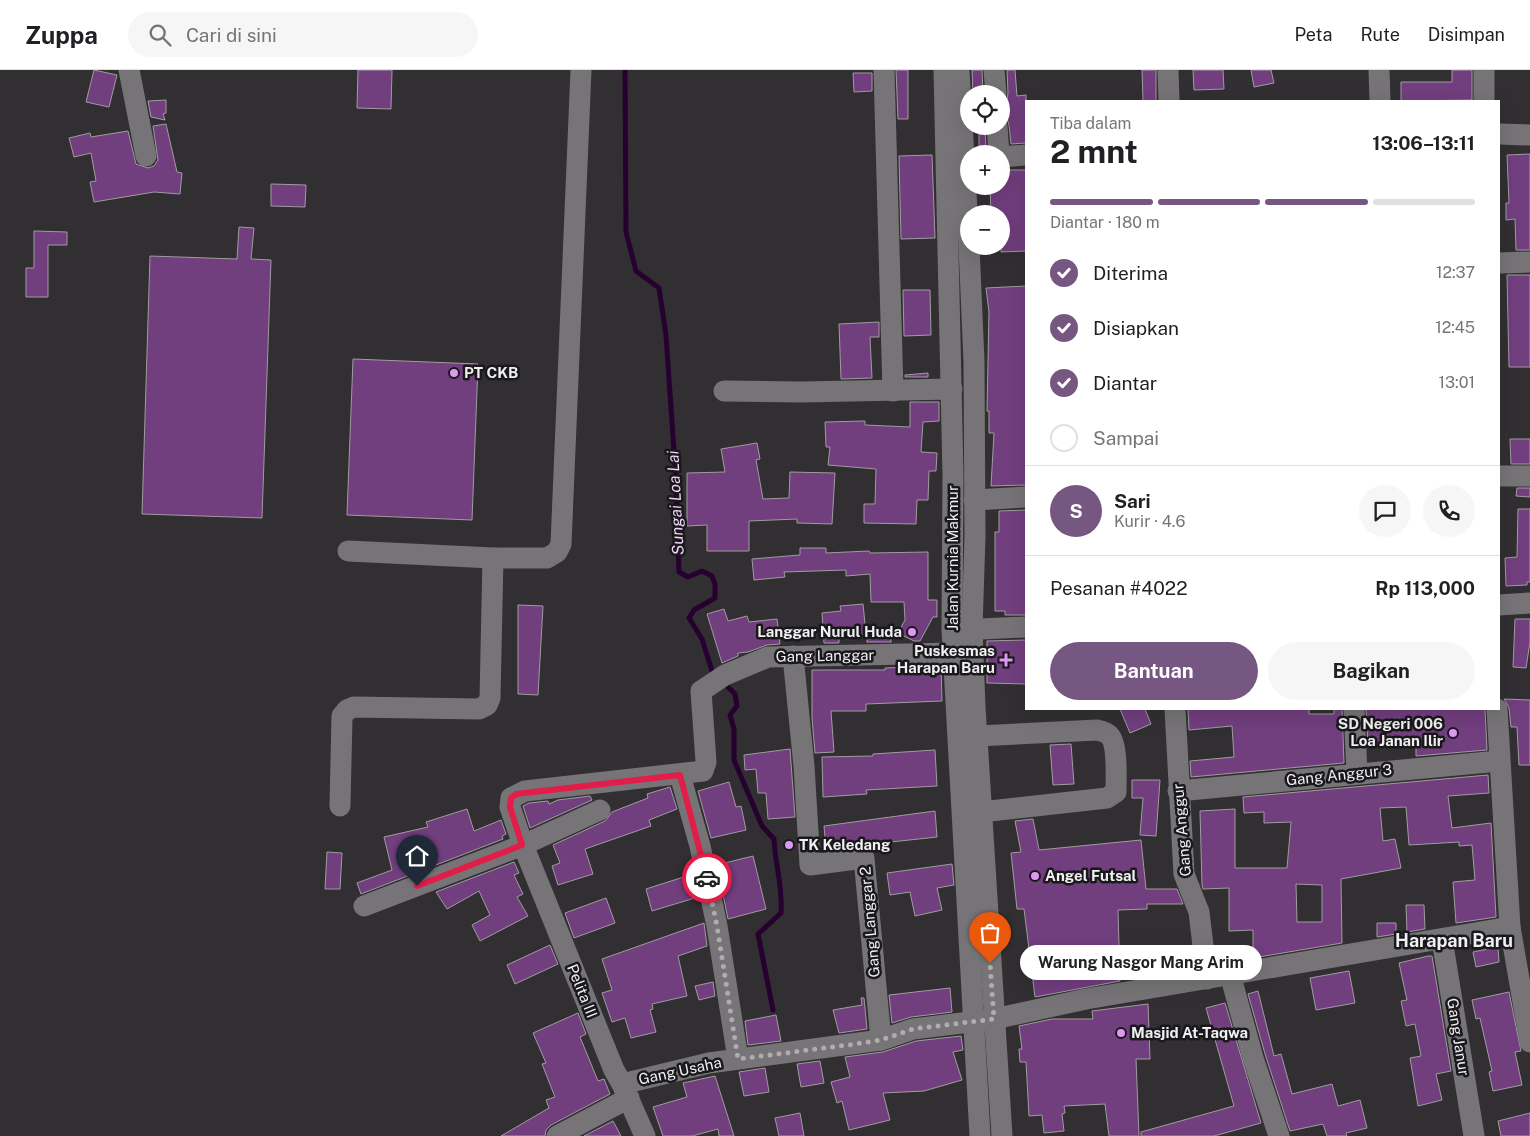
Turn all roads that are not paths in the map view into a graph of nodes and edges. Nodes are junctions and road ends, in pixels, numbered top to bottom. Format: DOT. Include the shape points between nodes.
graph roads {
  1 [pos="129,70"];
  2 [pos="581,70"];
  3 [pos="884,70"];
  4 [pos="944,70"];
  5 [pos="959,70"];
  6 [pos="994,70"];
  7 [pos="1168,70"];
  8 [pos="1379,70"];
  9 [pos="1484,70"];
  10 [pos="995,85"];
  11 [pos="1169,100"];
  12 [pos="1380,100"];
  13 [pos="1484,100"];
  14 [pos="1500,134"];
  15 [pos="1530,135"];
  16 [pos="1025,155"];
  17 [pos="146,156"];
  18 [pos="1010,156"];
  19 [pos="959,160"];
  20 [pos="964,205"];
  21 [pos="969,255"];
  22 [pos="1530,262"];
  23 [pos="1500,263"];
  24 [pos="952,389"];
  25 [pos="724,391"];
  26 [pos="893,391"];
  27 [pos="1500,476"];
  28 [pos="1530,476"];
  29 [pos="1025,497"];
  30 [pos="974,500"];
  31 [pos="348,551"];
  32 [pos="493,558"];
  33 [pos="1530,603"];
  34 [pos="1500,605"];
  35 [pos="1025,627"];
  36 [pos="962,629"];
  37 [pos="953,653"];
  38 [pos="793,656"];
  39 [pos="1175,710"];
  40 [pos="1354,710"];
  41 [pos="1497,710"];
  42 [pos="977,736"];
  43 [pos="1500,761"];
  44 [pos="1357,773"];
  45 [pos="680,775"];
  46 [pos="1178,792"];
  47 [pos="340,806"];
  48 [pos="600,810"];
  49 [pos="981,812"];
  50 [pos="522,845"];
  51 [pos="364,906"];
  52 [pos="1510,927"];
  53 [pos="1442,939"];
  54 [pos="1230,974"];
  55 [pos="1207,979"];
  56 [pos="984,1020"];
  57 [pos="881,1040"];
  58 [pos="1530,1042"];
  59 [pos="738,1059"];
  60 [pos="626,1091"];
  61 [pos="557,1136"];
  62 [pos="645,1136"];
  63 [pos="980,1136"];
  64 [pos="1002,1136"];
  65 [pos="1279,1136"];
  66 [pos="1474,1136"];
  1 -- 17 [label="street"];
  2 -- 32 [label="street" via="562,544 547,558"];
  3 -- 26 [label="street"];
  4 -- 19 [label="street, Jalan Kurnia Makmur"];
  5 -- 19 [label="street, Jalan Kurnia Makmur"];
  6 -- 10 [label="street"];
  7 -- 11 [label="street"];
  8 -- 12 [label="street"];
  9 -- 13 [label="street"];
  14 -- 15 [label="street"];
  16 -- 18 [label="street"];
  19 -- 20 [label="street, Jalan Kurnia Makmur"];
  19 -- 24 [label="street, Jalan Kurnia Makmur"];
  21 -- 30 [label="street, Jalan Kurnia Makmur" via="974,362"];
  22 -- 23 [label="street"];
  24 -- 26 [label="street"];
  24 -- 36 [label="street, Jalan Kurnia Makmur"];
  25 -- 26 [label="street"];
  27 -- 28 [label="street"];
  29 -- 30 [label="street"];
  30 -- 36 [label="street, Jalan Kurnia Makmur"];
  31 -- 32 [label="street"];
  32 -- 47 [label="street" via="490,698 487,706 354,707 346,710 342,716"];
  33 -- 34 [label="street"];
  35 -- 36 [label="street"];
  36 -- 37 [label="street, Jalan Kurnia Makmur"];
  36 -- 42 [label="street, Jalan Kurnia Makmur"];
  37 -- 38 [label="street, Gang Langgar"];
  37 -- 56 [label="street, Jalan Kurnia Makmur"];
  38 -- 45 [label="street, Gang Langgar" via="768,657 720,678 701,691 706,769"];
  38 -- 57 [label="street, Gang Langgar 2" via="810,865 864,858"];
  39 -- 46 [label="street, Gang Anggur"];
  40 -- 44 [label="street"];
  41 -- 43 [label="street"];
  42 -- 49 [label="street, Jalan Kurnia Makmur"];
  42 -- 49 [label="street" via="1098,730 1109,734 1114,743 1116,792 1108,798"];
  43 -- 44 [label="street, Gang Anggur 3"];
  43 -- 52 [label="street"];
  44 -- 46 [label="street, Gang Anggur 3"];
  45 -- 50 [label="street, Gang Langgar" via="516,794 511,798 510,807"];
  45 -- 59 [label="street" via="700,846 717,926"];
  46 -- 55 [label="street, Gang Anggur" via="1184,874 1199,912"];
  48 -- 50 [label="street"];
  49 -- 56 [label="street, Jalan Kurnia Makmur"];
  50 -- 51 [label="street"];
  50 -- 60 [label="street, Pelita III" via="614,1070"];
  52 -- 53 [label="street, Gang Usaha"];
  52 -- 58 [label="street"];
  53 -- 54 [label="street, Gang Usaha"];
  53 -- 66 [label="street, Gang Janur"];
  54 -- 55 [label="street, Gang Usaha"];
  54 -- 65 [label="street" via="1252,1058"];
  55 -- 56 [label="street, Gang Usaha"];
  56 -- 57 [label="street, Gang Usaha" via="913,1029"];
  56 -- 63 [label="street, Jalan Kurnia Makmur"];
  56 -- 64 [label="street, Jalan Kurnia Makmur"];
  57 -- 59 [label="street, Gang Usaha"];
  59 -- 60 [label="street, Gang Usaha"];
  60 -- 61 [label="street, Gang Usaha"];
  60 -- 62 [label="street, Pelita III"];
}
